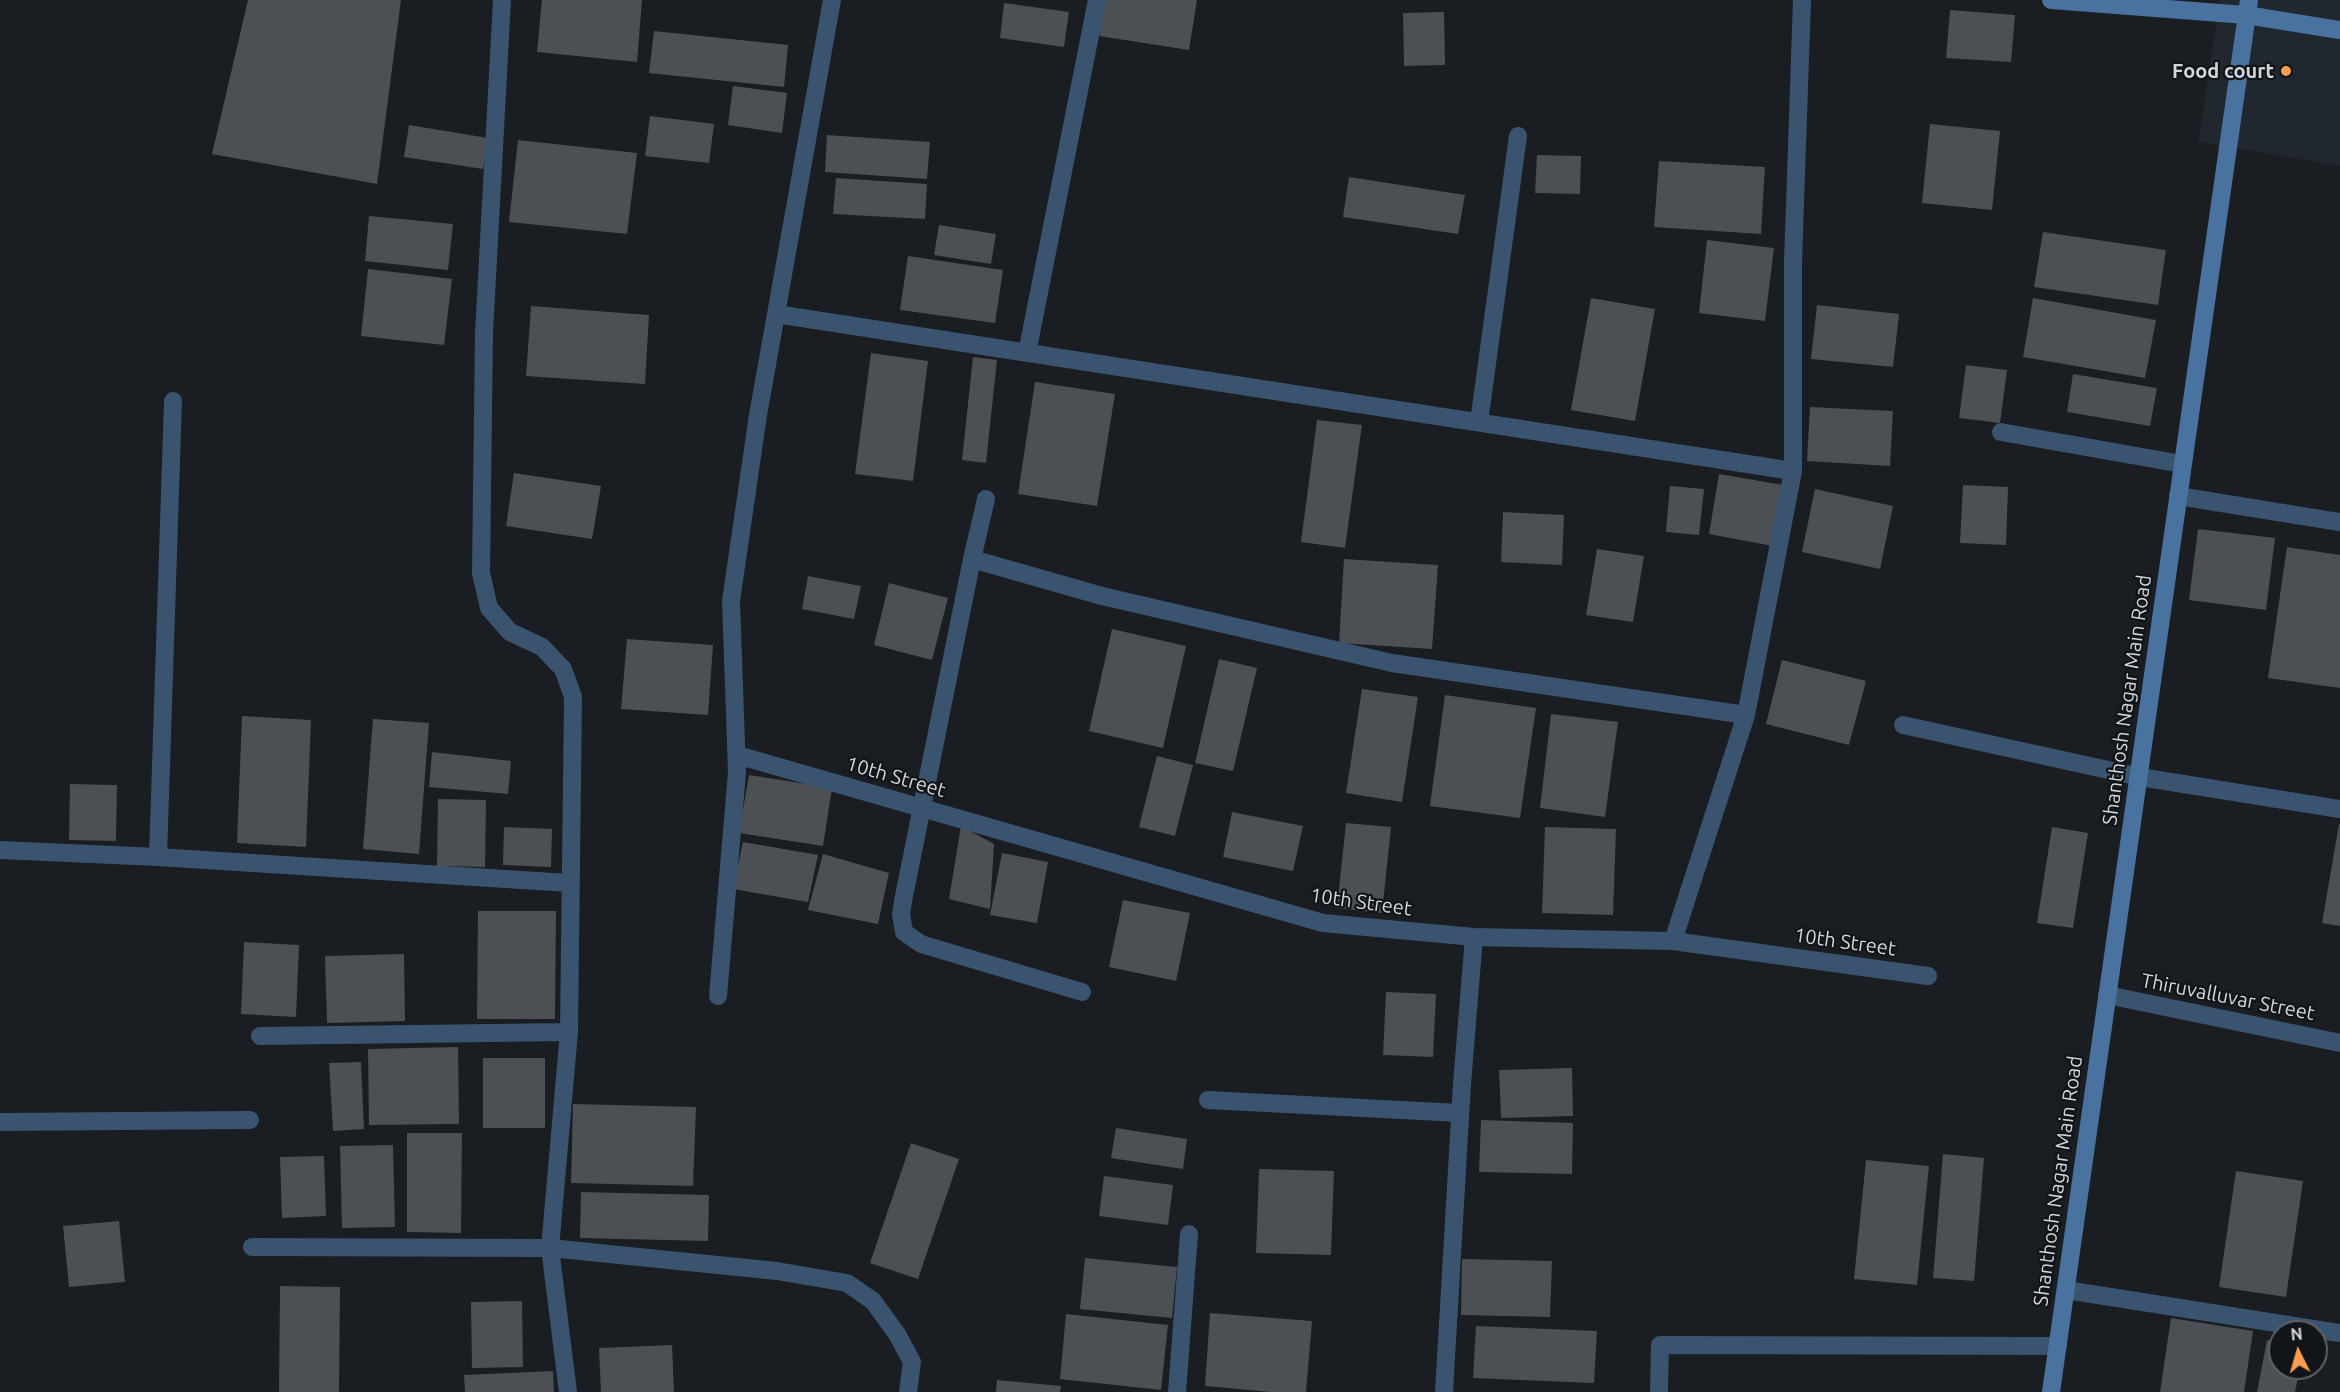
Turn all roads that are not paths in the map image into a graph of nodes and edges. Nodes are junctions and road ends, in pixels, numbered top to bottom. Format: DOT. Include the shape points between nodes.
graph roads {
  1 [pos="502,0"];
  2 [pos="832,0"];
  3 [pos="1097,0"];
  4 [pos="1802,0"];
  5 [pos="2051,0"];
  6 [pos="2248,7"];
  7 [pos="2340,30"];
  8 [pos="1518,136"];
  9 [pos="776,314"];
  10 [pos="1027,353"];
  11 [pos="173,401"];
  12 [pos="1479,422"];
  13 [pos="2001,432"];
  14 [pos="2182,464"];
  15 [pos="1793,471"];
  16 [pos="2178,496"];
  17 [pos="986,499"];
  18 [pos="2340,522"];
  19 [pos="972,559"];
  20 [pos="1746,716"];
  21 [pos="1903,725"];
  22 [pos="737,755"];
  23 [pos="2140,777"];
  24 [pos="921,808"];
  25 [pos="2340,810"];
  26 [pos="0,850"];
  27 [pos="158,857"];
  28 [pos="569,883"];
  29 [pos="1474,937"];
  30 [pos="1673,941"];
  31 [pos="1928,976"];
  32 [pos="1083,992"];
  33 [pos="2107,995"];
  34 [pos="718,996"];
  35 [pos="569,1032"];
  36 [pos="260,1036"];
  37 [pos="2340,1043"];
  38 [pos="1208,1100"];
  39 [pos="1460,1113"];
  40 [pos="250,1120"];
  41 [pos="0,1122"];
  42 [pos="1189,1234"];
  43 [pos="252,1247"];
  44 [pos="550,1248"];
  45 [pos="2066,1290"];
  46 [pos="2340,1334"];
  47 [pos="2058,1346"];
  48 [pos="568,1392"];
  49 [pos="908,1392"];
  50 [pos="1177,1392"];
  51 [pos="1444,1392"];
  52 [pos="1659,1392"];
  53 [pos="2051,1392"];
  1 -- 28 [label="street" via="484,333 481,573 489,608 510,632 542,647 563,669 573,697"];
  2 -- 9 [label="street"];
  3 -- 10 [label="street"];
  4 -- 15 [label="street"];
  5 -- 6 [label="street"];
  6 -- 7 [label="street"];
  6 -- 14 [label="street, Shanthosh Nagar Main Road"];
  8 -- 12 [label="street"];
  9 -- 10 [label="street"];
  9 -- 22 [label="street" via="731,601"];
  10 -- 12 [label="street"];
  11 -- 27 [label="street"];
  12 -- 15 [label="street"];
  13 -- 14 [label="street"];
  14 -- 16 [label="street, Shanthosh Nagar Main Road"];
  15 -- 20 [label="street"];
  16 -- 18 [label="street"];
  16 -- 23 [label="street, Shanthosh Nagar Main Road"];
  17 -- 19 [label="street"];
  19 -- 20 [label="street" via="1102,596 1392,663"];
  19 -- 24 [label="street"];
  20 -- 30 [label="street"];
  21 -- 23 [label="street"];
  22 -- 24 [label="street, 10th Street"];
  22 -- 34 [label="street"];
  23 -- 25 [label="street"];
  23 -- 33 [label="street, Shanthosh Nagar Main Road"];
  24 -- 29 [label="street, 10th Street" via="1323,923"];
  24 -- 32 [label="street" via="902,914 904,932 921,944"];
  26 -- 27 [label="street"];
  27 -- 28 [label="street"];
  28 -- 35 [label="street"];
  29 -- 30 [label="street, 10th Street"];
  29 -- 39 [label="street"];
  30 -- 31 [label="street, 10th Street"];
  33 -- 37 [label="street, Thiruvalluvar Street"];
  33 -- 45 [label="street, Shanthosh Nagar Main Road"];
  35 -- 36 [label="street"];
  35 -- 44 [label="street"];
  38 -- 39 [label="street"];
  39 -- 51 [label="street"];
  40 -- 41 [label="street"];
  42 -- 50 [label="street"];
  43 -- 44 [label="street"];
  44 -- 48 [label="street"];
  44 -- 49 [label="street" via="777,1271 847,1283 873,1301 897,1334 912,1362"];
  45 -- 46 [label="street"];
  45 -- 47 [label="street, Shanthosh Nagar Main Road"];
  47 -- 52 [label="street" via="1660,1345"];
  47 -- 53 [label="street, Shanthosh Nagar Main Road"];
}
